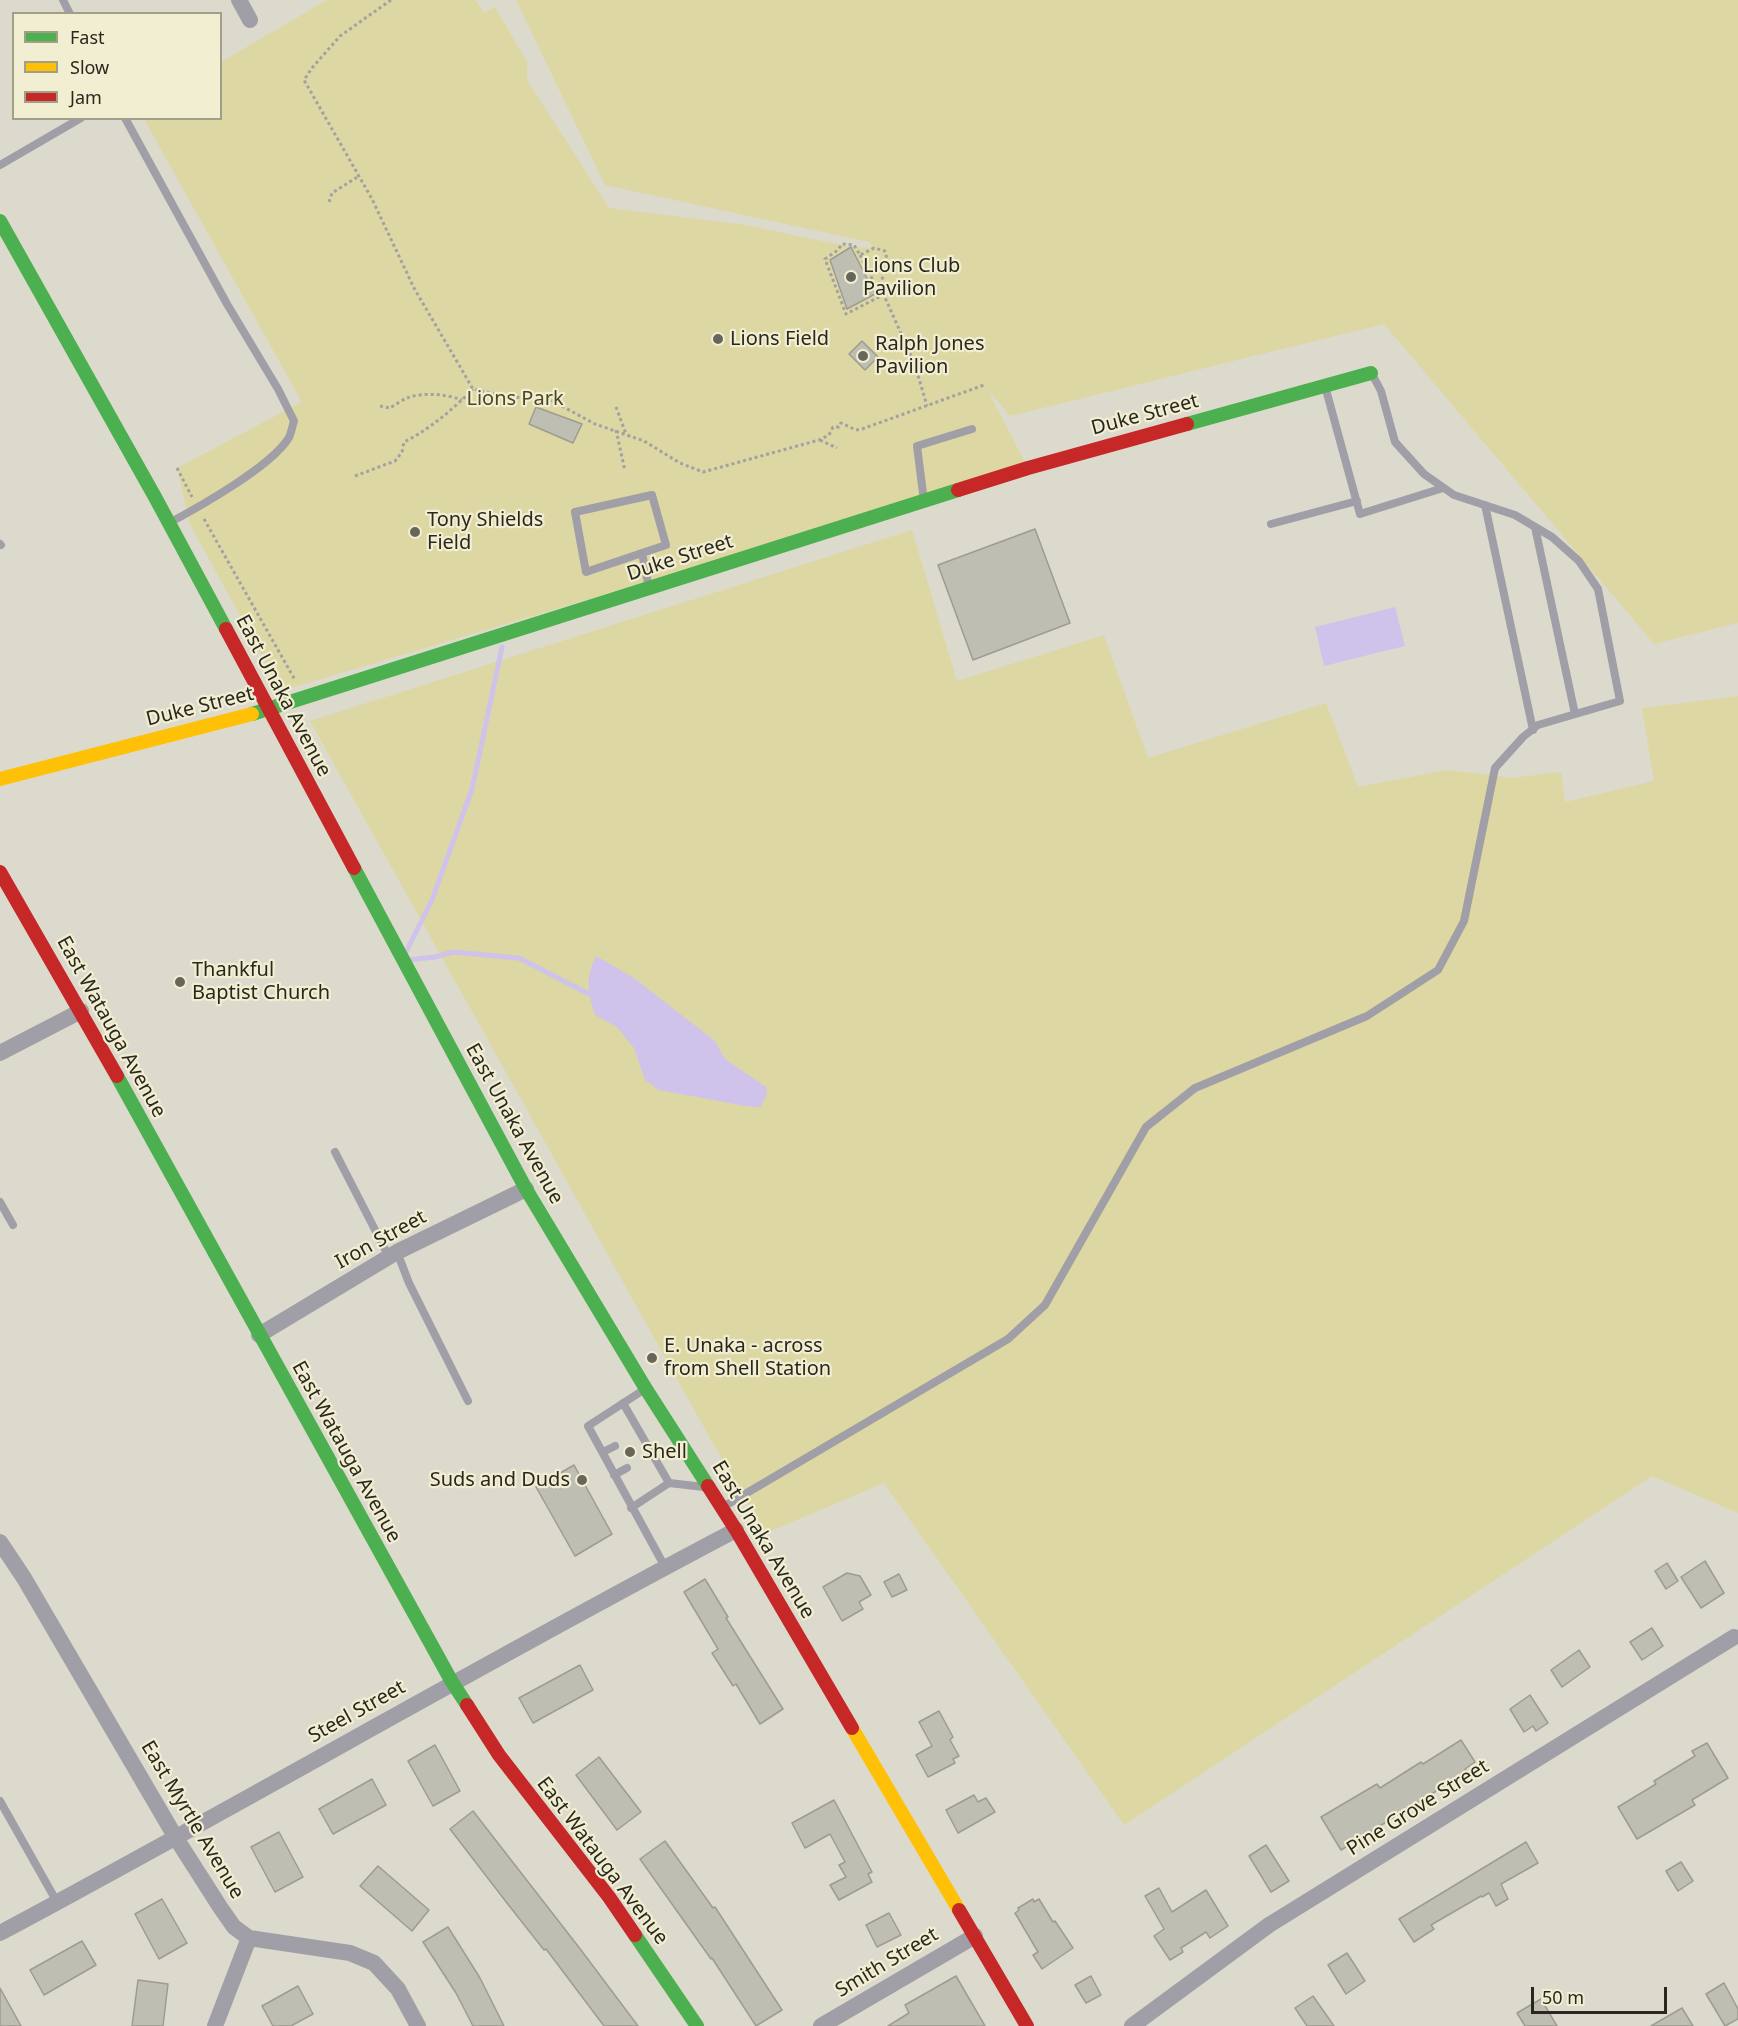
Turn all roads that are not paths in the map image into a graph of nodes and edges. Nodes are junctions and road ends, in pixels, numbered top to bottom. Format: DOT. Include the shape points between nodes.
graph roads {
  1 [pos="239,0"];
  2 [pos="250,20"];
  3 [pos="78,120"];
  4 [pos="125,120"];
  5 [pos="0,165"];
  6 [pos="0,221"];
  7 [pos="1371,373"];
  8 [pos="1325,386"];
  9 [pos="972,429"];
  10 [pos="1443,488"];
  11 [pos="924,501"];
  12 [pos="1357,501"];
  13 [pos="1485,505"];
  14 [pos="169,524"];
  15 [pos="1271,524"];
  16 [pos="1535,527"];
  17 [pos="642,553"];
  18 [pos="649,589"];
  19 [pos="268,710"];
  20 [pos="1575,714"];
  21 [pos="1533,729"];
  22 [pos="0,779"];
  23 [pos="0,872"];
  24 [pos="81,1011"];
  25 [pos="0,1053"];
  26 [pos="335,1152"];
  27 [pos="526,1189"];
  28 [pos="0,1202"];
  29 [pos="13,1226"];
  30 [pos="393,1255"];
  31 [pos="259,1335"];
  32 [pos="646,1389"];
  33 [pos="468,1401"];
  34 [pos="623,1403"];
  35 [pos="615,1446"];
  36 [pos="603,1452"];
  37 [pos="627,1468"];
  38 [pos="614,1474"];
  39 [pos="669,1483"];
  40 [pos="710,1488"];
  41 [pos="632,1508"];
  42 [pos="722,1508"];
  43 [pos="736,1530"];
  44 [pos="0,1542"];
  45 [pos="665,1567"];
  46 [pos="1734,1637"];
  47 [pos="452,1683"];
  48 [pos="0,1801"];
  49 [pos="176,1838"];
  50 [pos="57,1902"];
  51 [pos="0,1933"];
  52 [pos="975,1936"];
  53 [pos="249,1938"];
  54 [pos="215,2026"];
  55 [pos="418,2026"];
  56 [pos="697,2026"];
  57 [pos="821,2026"];
  58 [pos="1027,2026"];
  59 [pos="1132,2026"];
  1 -- 2 [label="street"];
  3 -- 5 [label="lane"];
  4 -- 14 [label="lane" via="294,421 289,439 268,461"];
  6 -- 14 [label="street, East Unaka Avenue"];
  7 -- 8 [label="street, Duke Street"];
  7 -- 10 [label="lane" via="1381,391 1395,442 1424,474"];
  8 -- 11 [label="street, Duke Street" via="1028,468"];
  8 -- 12 [label="lane"];
  9 -- 11 [label="lane" via="917,446"];
  10 -- 12 [label="lane" via="1360,514"];
  10 -- 13 [label="lane"];
  11 -- 18 [label="street, Duke Street"];
  12 -- 15 [label="lane"];
  13 -- 16 [label="lane"];
  13 -- 21 [label="lane"];
  14 -- 19 [label="street, East Unaka Avenue"];
  16 -- 20 [label="lane"];
  16 -- 20 [label="lane" via="1579,561 1598,589 1620,701"];
  17 -- 17 [label="lane" via="666,545 652,495 575,512 586,572"];
  17 -- 18 [label="lane"];
  18 -- 19 [label="street, Duke Street"];
  19 -- 22 [label="street, Duke Street"];
  19 -- 27 [label="street, East Unaka Avenue"];
  20 -- 21 [label="lane"];
  21 -- 42 [label="lane" via="1495,768 1464,921 1438,970 1367,1016 1195,1088 1146,1127 1045,1305 1008,1338"];
  23 -- 24 [label="street, East Watauga Avenue"];
  24 -- 25 [label="street"];
  24 -- 31 [label="street, East Watauga Avenue"];
  26 -- 30 [label="lane"];
  27 -- 30 [label="street, Iron Street"];
  27 -- 32 [label="street, East Unaka Avenue"];
  28 -- 29 [label="lane"];
  30 -- 31 [label="street, Iron Street"];
  30 -- 33 [label="lane"];
  31 -- 47 [label="street, East Watauga Avenue"];
  32 -- 34 [label="lane"];
  32 -- 40 [label="street, East Unaka Avenue"];
  34 -- 36 [label="lane" via="588,1426"];
  34 -- 39 [label="lane" via="649,1456"];
  35 -- 36 [label="lane"];
  36 -- 38 [label="lane"];
  37 -- 38 [label="lane"];
  38 -- 41 [label="lane"];
  39 -- 40 [label="lane"];
  39 -- 41 [label="lane"];
  40 -- 42 [label="street, East Unaka Avenue"];
  41 -- 45 [label="lane"];
  42 -- 43 [label="street, East Unaka Avenue"];
  43 -- 45 [label="street, Steel Street"];
  43 -- 52 [label="street, East Unaka Avenue"];
  44 -- 49 [label="street, East Myrtle Avenue"];
  45 -- 47 [label="street, Steel Street"];
  46 -- 59 [label="street, Pine Grove Street" via="1269,1925"];
  47 -- 49 [label="street, Steel Street"];
  47 -- 56 [label="street, East Watauga Avenue" via="499,1755 609,1897"];
  48 -- 50 [label="lane"];
  49 -- 50 [label="street, Steel Street"];
  49 -- 53 [label="street, East Myrtle Avenue" via="234,1927"];
  50 -- 51 [label="street, Steel Street"];
  52 -- 57 [label="street, Smith Street"];
  52 -- 58 [label="street, East Unaka Avenue"];
  53 -- 54 [label="street"];
  53 -- 55 [label="street" via="350,1953 374,1963 398,1989"];
}
